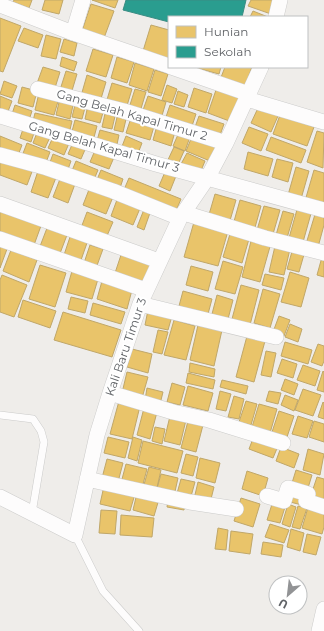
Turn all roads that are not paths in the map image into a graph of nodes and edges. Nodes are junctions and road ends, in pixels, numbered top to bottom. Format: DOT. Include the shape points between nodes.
graph roads {
  1 [pos="83,0"];
  2 [pos="280,0"];
  3 [pos="0,4"];
  4 [pos="276,16"];
  5 [pos="73,33"];
  6 [pos="168,66"];
  7 [pos="173,68"];
  8 [pos="261,68"];
  9 [pos="38,89"];
  10 [pos="248,96"];
  11 [pos="0,116"];
  12 [pos="324,122"];
  13 [pos="226,142"];
  14 [pos="0,155"];
  15 [pos="208,177"];
  16 [pos="0,204"];
  17 [pos="324,210"];
  18 [pos="182,216"];
  19 [pos="0,239"];
  20 [pos="324,252"];
  21 [pos="160,261"];
  22 [pos="146,290"];
  23 [pos="140,304"];
  24 [pos="276,337"];
  25 [pos="110,393"];
  26 [pos="0,415"];
  27 [pos="283,443"];
  28 [pos="87,479"];
  29 [pos="267,496"];
  30 [pos="0,497"];
  31 [pos="324,507"];
  32 [pos="236,508"];
  33 [pos="32,513"];
  34 [pos="75,535"];
  35 [pos="324,609"];
  36 [pos="140,631"];
  37 [pos="319,631"];
  1 -- 5 [label="street"];
  2 -- 4 [label="street"];
  3 -- 5 [label="street"];
  5 -- 6 [label="street"];
  7 -- 10 [label="street"];
  8 -- 10 [label="street, Kali Baru Timur 3"];
  9 -- 13 [label="street, Gang Belah Kapal Timur 2" via="124,111"];
  10 -- 12 [label="street"];
  10 -- 13 [label="street, Kali Baru Timur 3"];
  11 -- 15 [label="street, Gang Belah Kapal Timur 3" via="156,164"];
  13 -- 15 [label="street, Kali Baru Timur 3"];
  14 -- 18 [label="street" via="44,167"];
  15 -- 17 [label="street, Gang Belah Kapal Timur 3"];
  15 -- 18 [label="street, Kali Baru Timur 3"];
  16 -- 21 [label="street"];
  18 -- 20 [label="street"];
  18 -- 21 [label="street, Kali Baru Timur 3"];
  19 -- 22 [label="street"];
  21 -- 22 [label="street, Kali Baru Timur 3"];
  22 -- 23 [label="street, Kali Baru Timur 3"];
  23 -- 24 [label="street"];
  23 -- 25 [label="street, Kali Baru Timur 3"];
  25 -- 27 [label="street"];
  25 -- 28 [label="street, Kali Baru Timur 3"];
  26 -- 33 [label="lane" via="33,419 41,431 44,442"];
  28 -- 32 [label="street" via="190,502"];
  28 -- 34 [label="street, Kali Baru Timur 3"];
  29 -- 31 [label="street" via="284,501 288,488 308,494 306,501"];
  30 -- 33 [label="street"];
  33 -- 34 [label="street"];
  34 -- 36 [label="lane" via="103,591"];
  35 -- 37 [label="street"];
}
